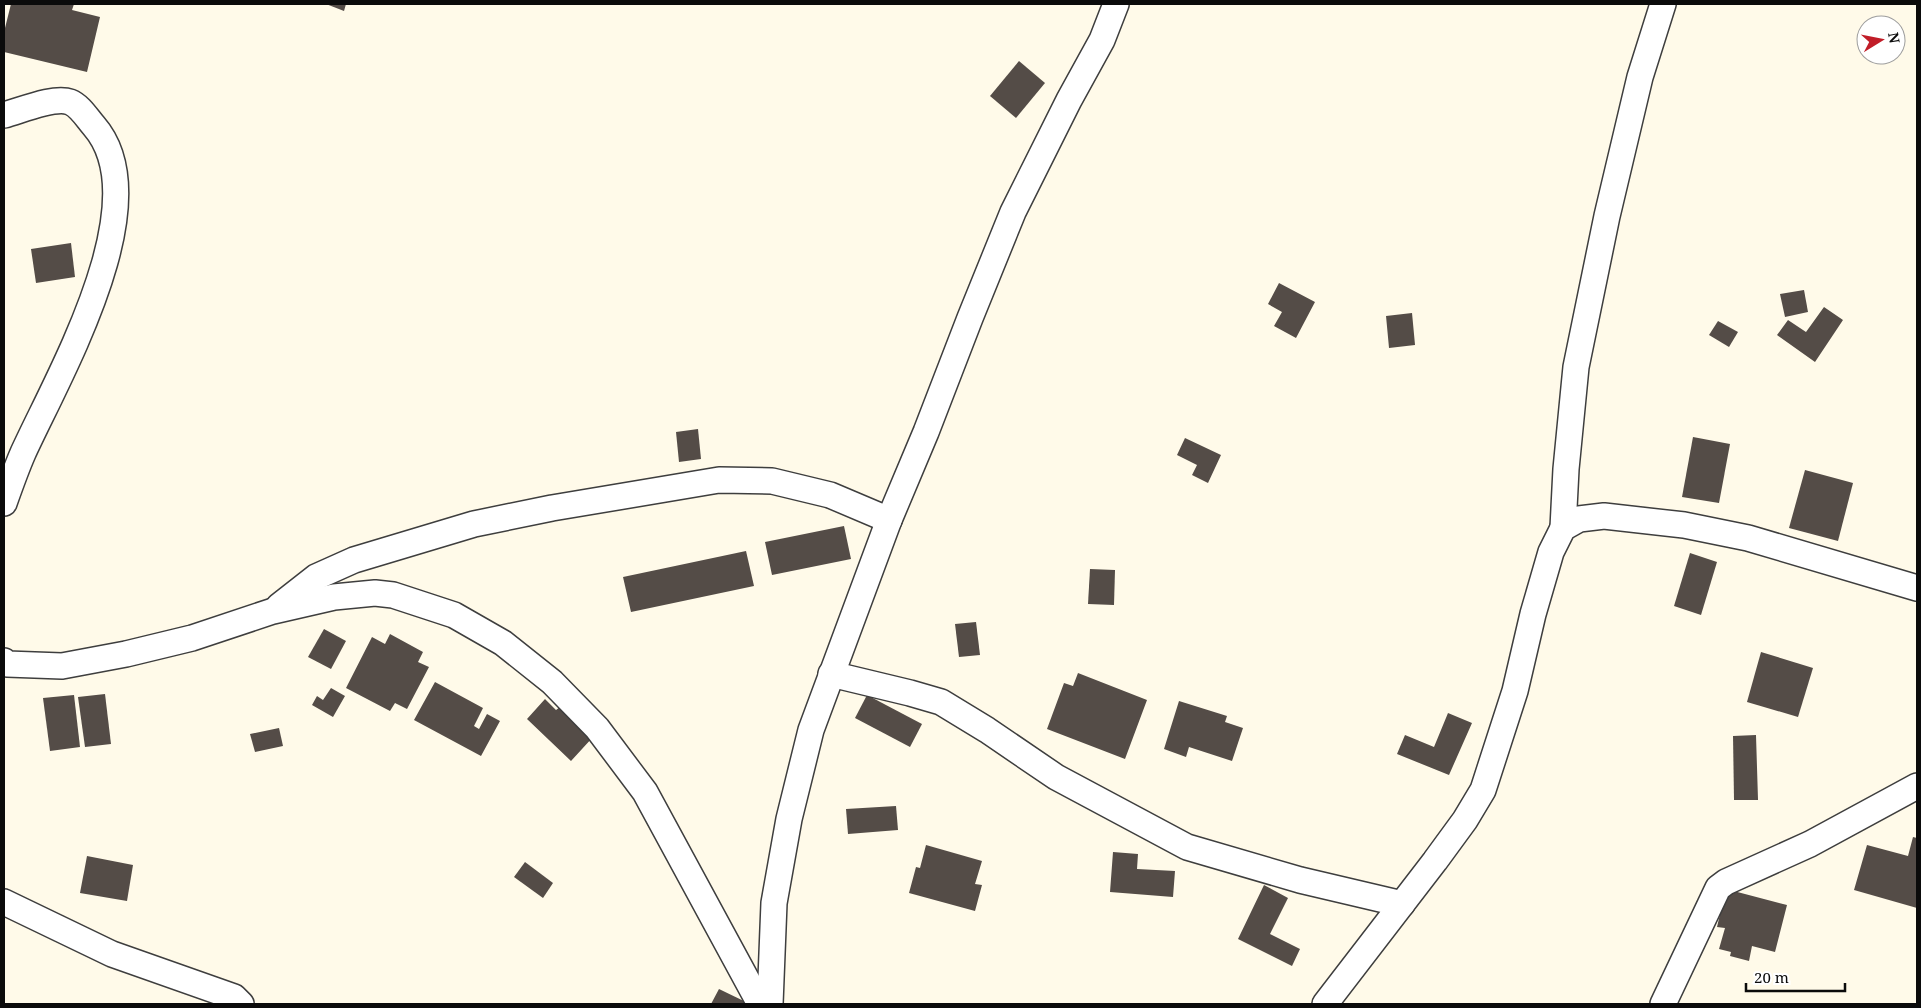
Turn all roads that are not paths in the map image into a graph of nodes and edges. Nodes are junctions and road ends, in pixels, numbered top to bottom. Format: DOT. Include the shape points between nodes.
graph roads {
  1 [pos="1116,4"];
  2 [pos="1662,4"];
  3 [pos="4,115"];
  4 [pos="4,503"];
  5 [pos="889,520"];
  6 [pos="1563,528"];
  7 [pos="1917,588"];
  8 [pos="273,611"];
  9 [pos="4,661"];
  10 [pos="831,674"];
  11 [pos="1917,786"];
  12 [pos="4,902"];
  13 [pos="1402,904"];
  14 [pos="242,1004"];
  15 [pos="760,1004"];
  16 [pos="770,1004"];
  17 [pos="1325,1004"];
  18 [pos="1663,1004"];
  1 -- 5 [label="street" via="1102,40 1013,212"];
  2 -- 6 [label="street" via="1640,77 1606,216 1576,367"];
  3 -- 4 [label="street" via="56,101 77,106 103,136 109,150 116,210 97,288 70,356 22,455"];
  5 -- 8 [label="street" via="830,495 772,482 720,480 474,524 354,560 316,578"];
  5 -- 10 [label="street"];
  6 -- 7 [label="street" via="1579,519 1604,516 1684,525 1748,538"];
  6 -- 13 [label="street" via="1551,552 1515,691 1483,790 1465,820"];
  8 -- 9 [label="street" via="192,638 62,666 7,664"];
  8 -- 15 [label="street" via="334,597 375,593 414,600 454,615 503,643 552,682 598,728 645,792"];
  10 -- 13 [label="street" via="940,702 1056,777 1187,848"];
  10 -- 16 [label="street" via="811,730 789,819 774,903"];
  11 -- 18 [label="street" via="1810,844 1718,888"];
  12 -- 14 [label="street" via="112,954 234,997"];
  13 -- 17 [label="street"];
}
